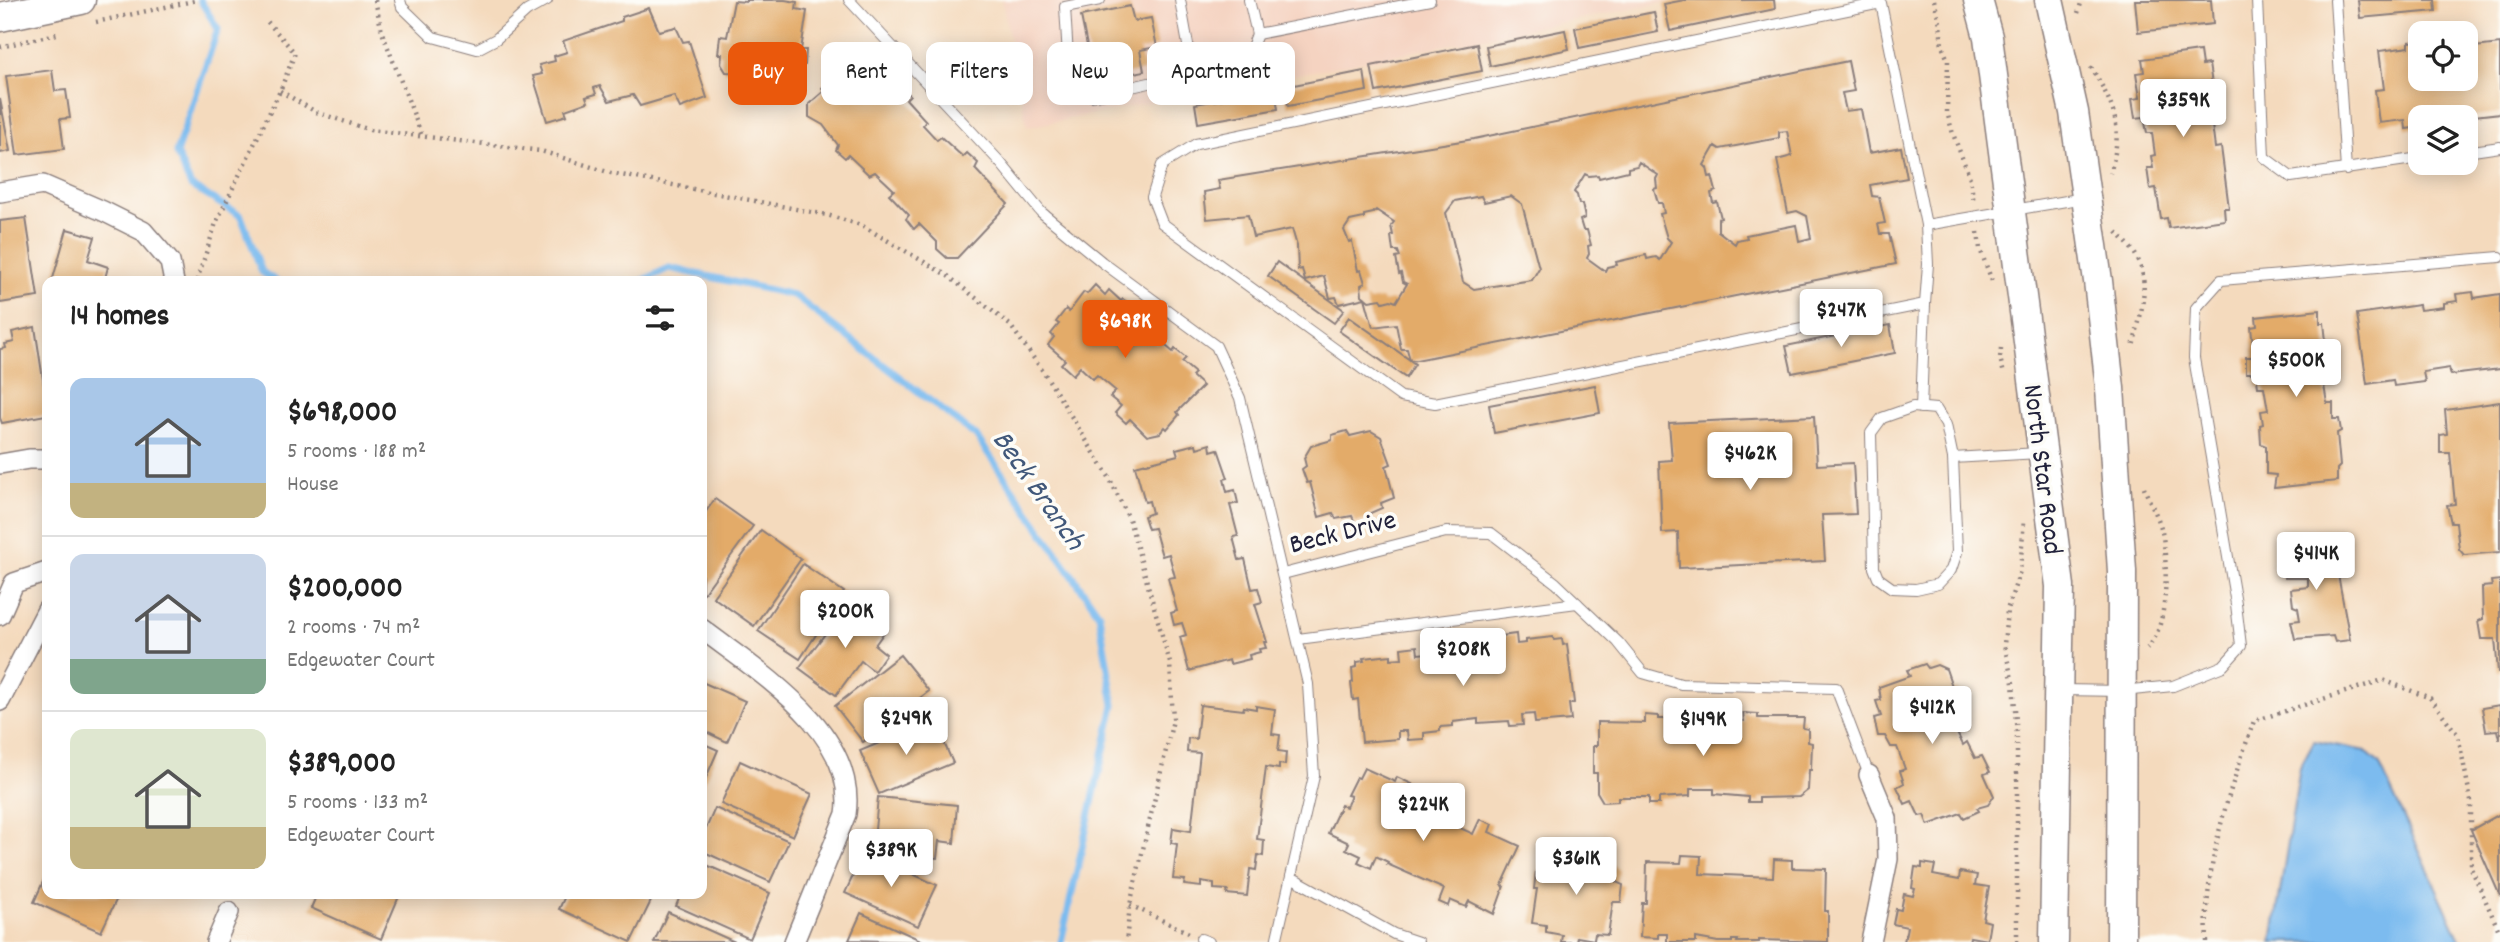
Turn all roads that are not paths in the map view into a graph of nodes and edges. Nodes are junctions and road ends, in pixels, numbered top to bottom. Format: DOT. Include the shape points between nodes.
graph roads {
  1 [pos="81,0"];
  2 [pos="400,0"];
  3 [pos="547,0"];
  4 [pos="849,0"];
  5 [pos="1100,0"];
  6 [pos="1180,0"];
  7 [pos="1249,0"];
  8 [pos="1430,0"];
  9 [pos="1978,0"];
  10 [pos="2049,0"];
  11 [pos="2256,0"];
  12 [pos="2335,0"];
  13 [pos="1880,2"];
  14 [pos="0,17"];
  15 [pos="1257,34"];
  16 [pos="1187,42"];
  17 [pos="1254,42"];
  18 [pos="1147,83"];
  19 [pos="2500,147"];
  20 [pos="2478,150"];
  21 [pos="2408,161"];
  22 [pos="2346,170"];
  23 [pos="0,192"];
  24 [pos="2087,198"];
  25 [pos="2011,210"];
  26 [pos="1926,225"];
  27 [pos="2500,257"];
  28 [pos="173,276"];
  29 [pos="1925,304"];
  30 [pos="1921,408"];
  31 [pos="2043,453"];
  32 [pos="1953,458"];
  33 [pos="42,460"];
  34 [pos="0,464"];
  35 [pos="42,574"];
  36 [pos="1283,574"];
  37 [pos="1577,603"];
  38 [pos="0,615"];
  39 [pos="42,620"];
  40 [pos="707,633"];
  41 [pos="1298,639"];
  42 [pos="2058,690"];
  43 [pos="2122,691"];
  44 [pos="0,701"];
  45 [pos="1869,775"];
  46 [pos="1291,877"];
  47 [pos="229,912"];
  48 [pos="216,942"];
  49 [pos="794,942"];
  50 [pos="1276,942"];
  51 [pos="1418,942"];
  52 [pos="1871,942"];
  53 [pos="2054,942"];
  54 [pos="2121,942"];
  1 -- 14 [label="main road"];
  2 -- 3 [label="lane" via="433,37 477,49"];
  4 -- 36 [label="lane, Beck Drive" via="1041,212 1216,346 1240,398"];
  5 -- 18 [label="lane" via="1065,8 1069,74 1092,96"];
  6 -- 16 [label="lane"];
  7 -- 15 [label="lane"];
  8 -- 15 [label="lane"];
  9 -- 25 [label="main road, North Star Road" via="1988,37"];
  10 -- 24 [label="main road"];
  11 -- 22 [label="lane" via="2264,157 2291,177"];
  12 -- 22 [label="lane"];
  13 -- 26 [label="lane"];
  13 -- 29 [label="lane" via="1196,144 1162,164 1152,197 1163,223 1325,342 1401,397 1436,403"];
  15 -- 17 [label="lane"];
  19 -- 20 [label="lane"];
  21 -- 22 [label="lane"];
  23 -- 28 [label="street" via="43,185 133,226 170,262"];
  24 -- 25 [label="lane"];
  24 -- 43 [label="main road" via="2110,388 2122,571"];
  25 -- 26 [label="lane"];
  25 -- 31 [label="main road, North Star Road"];
  26 -- 29 [label="lane"];
  27 -- 43 [label="lane" via="2221,280 2196,309 2194,358 2241,646 2223,666 2173,686"];
  29 -- 30 [label="lane"];
  30 -- 32 [label="lane" via="1936,409 1946,425"];
  30 -- 32 [label="lane" via="1882,418 1871,433 1874,568 1878,578 1892,588 1938,584 1951,570 1957,552"];
  31 -- 32 [label="lane"];
  31 -- 42 [label="main road, North Star Road" via="2060,586"];
  33 -- 34 [label="street"];
  35 -- 38 [label="street" via="14,583"];
  36 -- 37 [label="lane, Beck Drive" via="1446,533 1491,533"];
  36 -- 41 [label="lane"];
  37 -- 41 [label="lane"];
  37 -- 45 [label="lane, Beck Drive" via="1643,673 1681,684 1836,688"];
  39 -- 44 [label="street"];
  40 -- 49 [label="street" via="814,721 838,761 849,795 846,814"];
  41 -- 46 [label="lane" via="1308,684 1314,776"];
  42 -- 43 [label="lane"];
  42 -- 53 [label="main road, North Star Road"];
  43 -- 54 [label="main road"];
  45 -- 52 [label="street, Beck Drive" via="1887,818 1888,859"];
  46 -- 50 [label="lane"];
  46 -- 51 [label="lane" via="1394,934"];
  47 -- 48 [label="street"];
}
